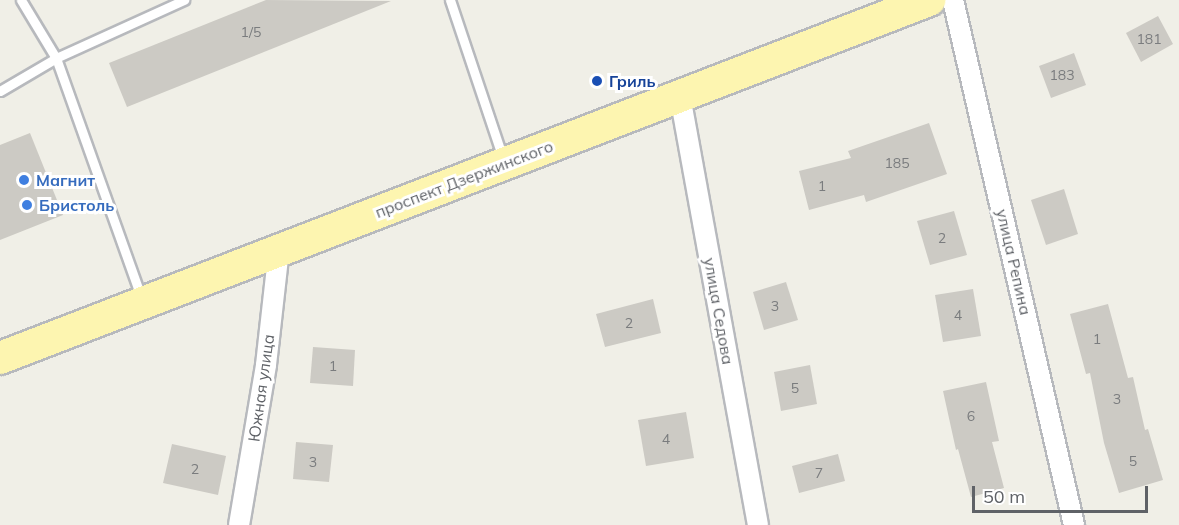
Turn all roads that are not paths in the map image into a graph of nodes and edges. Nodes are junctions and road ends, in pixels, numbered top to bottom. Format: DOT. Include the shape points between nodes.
graph roads {
  1 [pos="21,0"];
  2 [pos="450,0"];
  3 [pos="928,0"];
  4 [pos="953,0"];
  5 [pos="181,1"];
  6 [pos="56,58"];
  7 [pos="0,91"];
  8 [pos="680,96"];
  9 [pos="505,163"];
  10 [pos="279,250"];
  11 [pos="143,302"];
  12 [pos="0,358"];
  13 [pos="239,525"];
  14 [pos="758,525"];
  15 [pos="1074,525"];
  1 -- 6 [label="lane"];
  2 -- 9 [label="lane"];
  3 -- 8 [label="main road, проспект Дзержинского"];
  4 -- 15 [label="street, улица Репина"];
  5 -- 6 [label="lane"];
  6 -- 7 [label="lane"];
  6 -- 11 [label="lane"];
  8 -- 9 [label="main road, проспект Дзержинского"];
  8 -- 14 [label="street, улица Седова"];
  9 -- 10 [label="main road, проспект Дзержинского"];
  10 -- 11 [label="main road, проспект Дзержинского"];
  10 -- 13 [label="street, Южная улица" via="266,365"];
  11 -- 12 [label="main road, проспект Дзержинского"];
}
